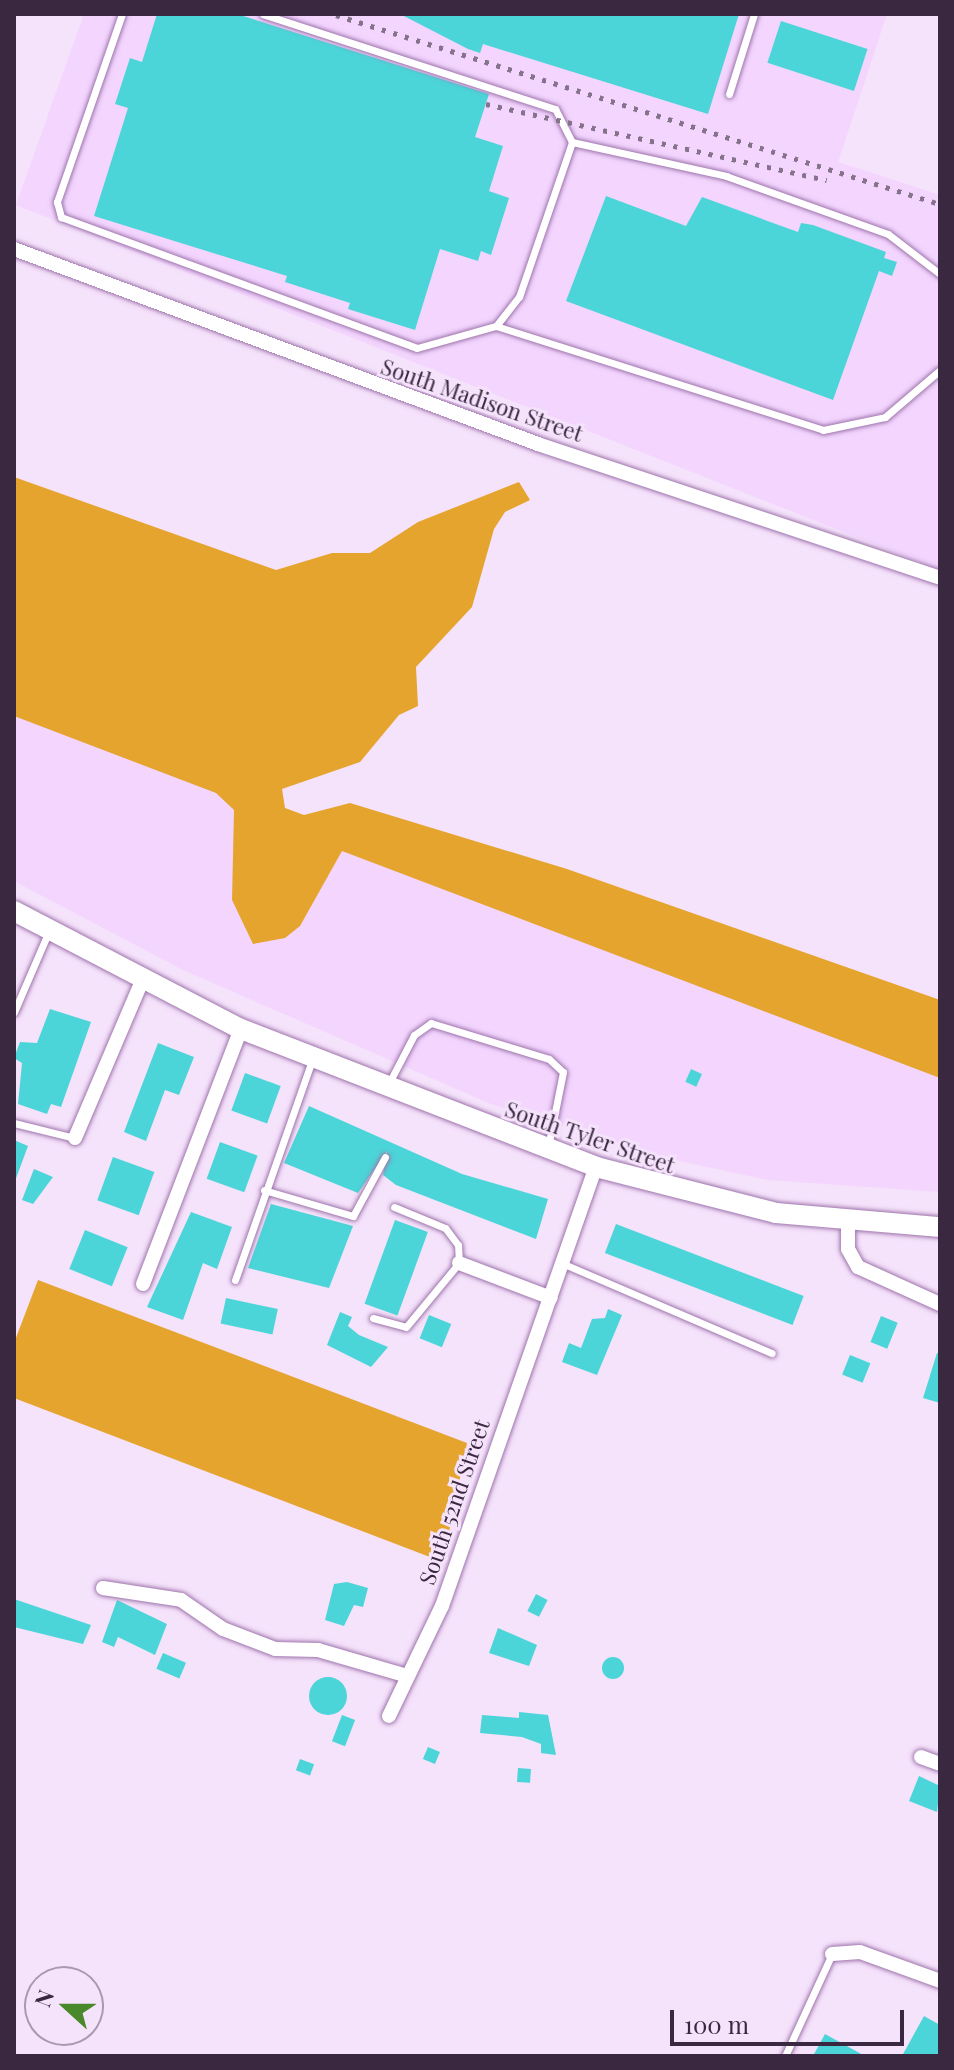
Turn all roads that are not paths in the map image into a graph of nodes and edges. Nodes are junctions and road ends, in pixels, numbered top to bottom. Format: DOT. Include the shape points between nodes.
graph roads {
  1 [pos="122,14"];
  2 [pos="263,14"];
  3 [pos="754,14"];
  4 [pos="729,94"];
  5 [pos="572,142"];
  6 [pos="14,249"];
  7 [pos="940,274"];
  8 [pos="496,326"];
  9 [pos="940,370"];
  10 [pos="940,578"];
  11 [pos="14,911"];
  12 [pos="49,931"];
  13 [pos="142,981"];
  14 [pos="14,1012"];
  15 [pos="241,1029"];
  16 [pos="313,1058"];
  17 [pos="386,1089"];
  18 [pos="14,1123"];
  19 [pos="75,1138"];
  20 [pos="547,1149"];
  21 [pos="385,1157"];
  22 [pos="596,1167"];
  23 [pos="264,1190"];
  24 [pos="394,1207"];
  25 [pos="848,1221"];
  26 [pos="940,1227"];
  27 [pos="459,1263"];
  28 [pos="564,1264"];
  29 [pos="235,1280"];
  30 [pos="143,1284"];
  31 [pos="551,1298"];
  32 [pos="940,1304"];
  33 [pos="373,1318"];
  34 [pos="772,1353"];
  35 [pos="103,1588"];
  36 [pos="404,1675"];
  37 [pos="389,1716"];
  38 [pos="921,1757"];
  39 [pos="940,1764"];
  40 [pos="832,1954"];
  41 [pos="940,1981"];
  42 [pos="785,2056"];
  1 -- 8 [label="lane" via="57,202 61,217 417,348"];
  2 -- 5 [label="lane" via="555,109"];
  3 -- 4 [label="lane"];
  5 -- 7 [label="lane" via="726,176 888,234"];
  5 -- 8 [label="lane" via="519,297"];
  6 -- 10 [label="street, South Madison Street" via="494,428"];
  8 -- 9 [label="lane" via="823,430 885,417"];
  11 -- 12 [label="main road, South Tyler Street"];
  12 -- 13 [label="main road, South Tyler Street"];
  12 -- 14 [label="lane"];
  13 -- 15 [label="main road, South Tyler Street"];
  13 -- 19 [label="street"];
  15 -- 16 [label="main road, South Tyler Street"];
  15 -- 30 [label="street"];
  16 -- 17 [label="main road, South Tyler Street"];
  16 -- 23 [label="lane"];
  17 -- 20 [label="main road, South Tyler Street"];
  17 -- 20 [label="lane" via="414,1035 431,1023 549,1059 563,1072"];
  18 -- 19 [label="lane"];
  20 -- 22 [label="main road, South Tyler Street"];
  21 -- 23 [label="lane" via="353,1216"];
  22 -- 25 [label="main road, South Tyler Street" via="725,1204"];
  22 -- 28 [label="street, South 52nd Street"];
  23 -- 29 [label="lane"];
  24 -- 27 [label="lane" via="445,1228 458,1245"];
  25 -- 26 [label="main road, South Tyler Street"];
  25 -- 32 [label="street" via="848,1249 858,1267"];
  27 -- 31 [label="street"];
  27 -- 33 [label="lane" via="406,1327"];
  28 -- 31 [label="street, South 52nd Street"];
  28 -- 34 [label="lane"];
  31 -- 36 [label="street, South 52nd Street" via="442,1606"];
  35 -- 36 [label="street" via="181,1600 256,1643 318,1650"];
  36 -- 37 [label="street, South 52nd Street"];
  38 -- 39 [label="street"];
  40 -- 41 [label="street" via="860,1952"];
  40 -- 42 [label="lane"];
}
